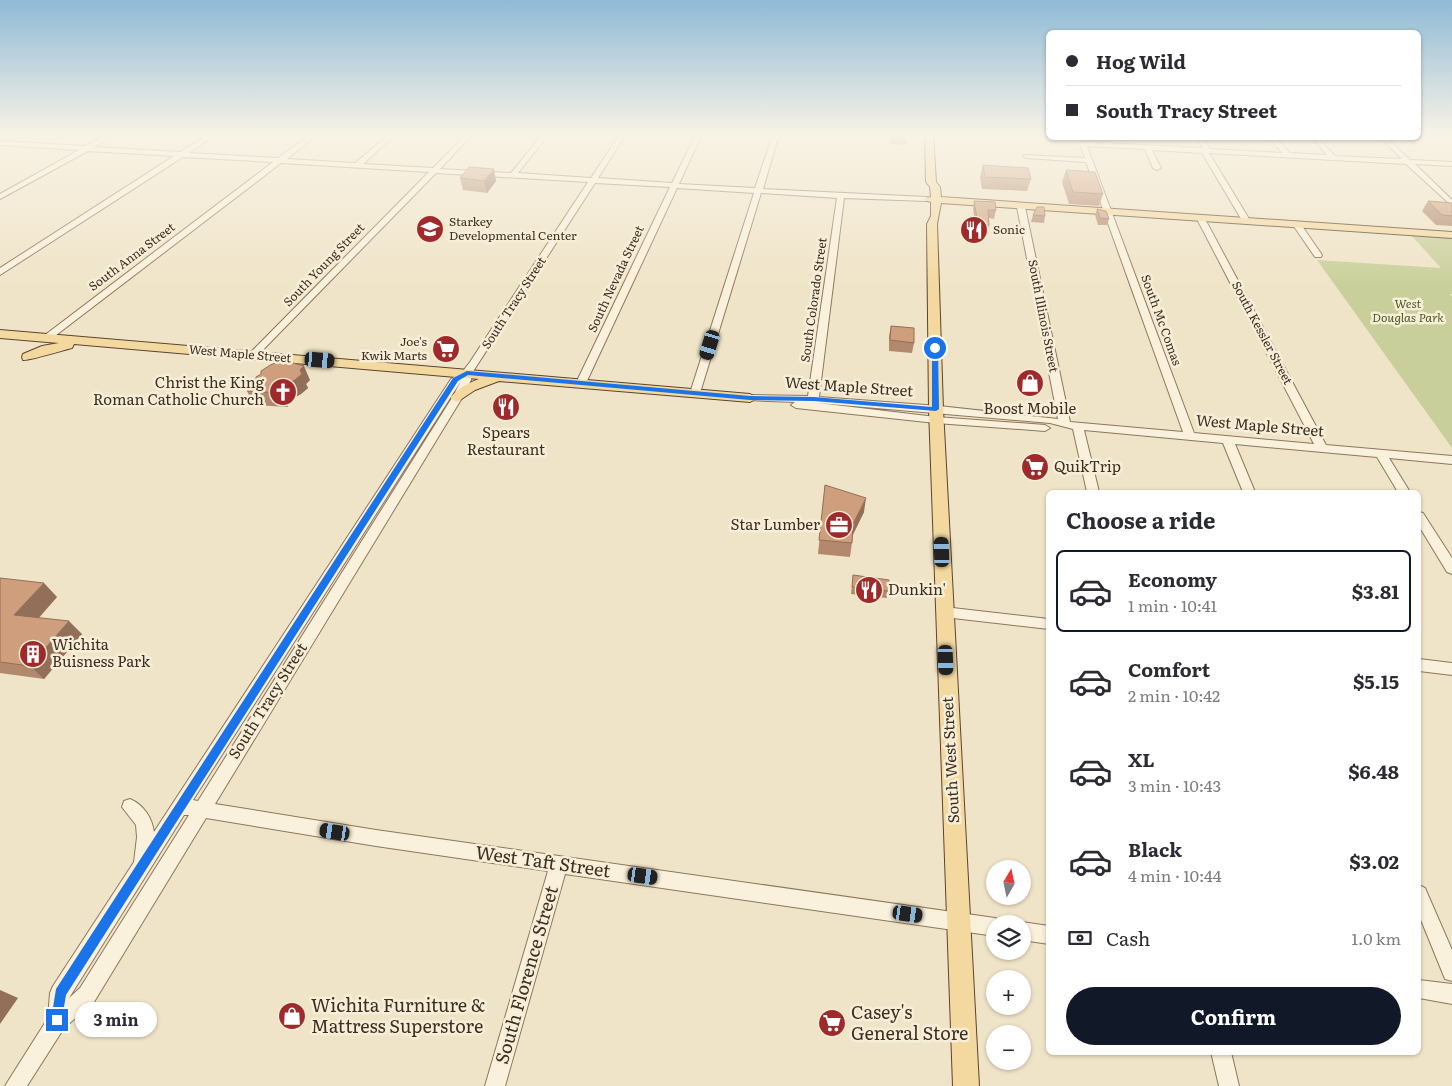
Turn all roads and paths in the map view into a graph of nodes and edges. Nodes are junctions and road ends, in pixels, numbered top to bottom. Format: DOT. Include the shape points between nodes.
graph roads {
  1 [pos="22,185"];
  2 [pos="134,185"];
  3 [pos="247,185"];
  4 [pos="421,185"];
  5 [pos="591,185"];
  6 [pos="653,185"];
  7 [pos="761,185"];
  8 [pos="934,185"];
  9 [pos="1098,185"];
  10 [pos="1225,185"];
  11 [pos="1432,185"];
  12 [pos="674,186"];
  13 [pos="759,191"];
  14 [pos="841,196"];
  15 [pos="0,197"];
  16 [pos="931,202"];
  17 [pos="1452,204"];
  18 [pos="1021,207"];
  19 [pos="1109,213"];
  20 [pos="1201,219"];
  21 [pos="1247,222"];
  22 [pos="1297,225"];
  23 [pos="1452,235"];
  24 [pos="1318,254"];
  25 [pos="0,272"];
  26 [pos="2,334"];
  27 [pos="48,337"];
  28 [pos="93,341"];
  29 [pos="253,355"];
  30 [pos="467,373"];
  31 [pos="500,376"];
  32 [pos="581,383"];
  33 [pos="695,393"];
  34 [pos="456,398"];
  35 [pos="750,398"];
  36 [pos="813,403"];
  37 [pos="936,415"];
  38 [pos="1065,425"];
  39 [pos="1078,426"];
  40 [pos="1190,436"];
  41 [pos="1227,440"];
  42 [pos="1322,448"];
  43 [pos="1380,453"];
  44 [pos="1452,460"];
  45 [pos="1093,490"];
  46 [pos="1248,490"];
  47 [pos="1403,490"];
  48 [pos="1421,519"];
  49 [pos="1452,569"];
  50 [pos="944,612"];
  51 [pos="1046,624"];
  52 [pos="1421,665"];
  53 [pos="1452,669"];
  54 [pos="180,806"];
  55 [pos="130,807"];
  56 [pos="202,809"];
  57 [pos="559,864"];
  58 [pos="141,866"];
  59 [pos="1421,899"];
  60 [pos="958,922"];
  61 [pos="986,926"];
  62 [pos="1031,932"];
  63 [pos="1046,935"];
  64 [pos="1452,972"];
  65 [pos="1421,989"];
  66 [pos="1452,994"];
  67 [pos="57,1020"];
  68 [pos="1222,1055"];
  69 [pos="16,1086"];
  70 [pos="495,1086"];
  71 [pos="966,1086"];
  72 [pos="1229,1086"];
  1 -- 15 [label="street"];
  2 -- 25 [label="street"];
  3 -- 27 [label="street, South Anna Street"];
  4 -- 29 [label="street, South Young Street"];
  5 -- 30 [label="street, South Tracy Street"];
  6 -- 12 [label="street"];
  7 -- 13 [label="street"];
  8 -- 16 [label="main road, South West Street"];
  9 -- 19 [label="street, South Mc Comas"];
  10 -- 21 [label="street"];
  11 -- 17 [label="street"];
  12 -- 13 [label="street"];
  12 -- 32 [label="street, South Nevada Street"];
  13 -- 14 [label="street"];
  13 -- 33 [label="street"];
  14 -- 16 [label="street"];
  14 -- 36 [label="street, South Colorado Street"];
  16 -- 18 [label="main road"];
  16 -- 37 [label="main road, South West Street" via="925,216 932,224"];
  18 -- 19 [label="main road"];
  18 -- 38 [label="street, South Illinois Street"];
  19 -- 20 [label="main road"];
  19 -- 40 [label="street, South Mc Comas"];
  20 -- 21 [label="main road"];
  20 -- 42 [label="street, South Kessler Street"];
  21 -- 22 [label="main road"];
  22 -- 23 [label="main road"];
  22 -- 24 [label="street"];
  26 -- 27 [label="main road, West Maple Street"];
  26 -- 28 [label="main road" via="17,344 23,356 53,347"];
  27 -- 28 [label="main road, West Maple Street"];
  28 -- 29 [label="main road, West Maple Street"];
  29 -- 30 [label="main road, West Maple Street"];
  30 -- 31 [label="main road, West Maple Street"];
  30 -- 34 [label="street, South Tracy Street"];
  30 -- 54 [label="street, South Tracy Street" via="453,384"];
  31 -- 32 [label="main road, West Maple Street"];
  31 -- 34 [label="main road" via="470,387"];
  32 -- 33 [label="main road, West Maple Street"];
  33 -- 35 [label="main road, West Maple Street"];
  34 -- 56 [label="street, South Tracy Street"];
  35 -- 36 [label="street, West Maple Street"];
  36 -- 37 [label="street, West Maple Street"];
  37 -- 38 [label="street, West Maple Street" via="1052,428"];
  37 -- 50 [label="main road, South West Street"];
  38 -- 39 [label="street, West Maple Street"];
  39 -- 40 [label="street, West Maple Street"];
  39 -- 45 [label="street"];
  40 -- 41 [label="street, West Maple Street"];
  41 -- 42 [label="street, West Maple Street"];
  41 -- 46 [label="street"];
  42 -- 43 [label="street, West Maple Street"];
  43 -- 44 [label="street, West Maple Street"];
  43 -- 47 [label="street"];
  48 -- 49 [label="street"];
  50 -- 51 [label="street"];
  50 -- 60 [label="main road, South West Street"];
  52 -- 53 [label="street"];
  54 -- 56 [label="street, West Taft Street"];
  54 -- 58 [label="street, South Tracy Street"];
  55 -- 58 [label="street" via="142,816 146,828"];
  56 -- 57 [label="street, West Taft Street" via="281,824"];
  56 -- 67 [label="street, South Tracy Street" via="87,995"];
  57 -- 60 [label="street, West Taft Street"];
  57 -- 70 [label="street, South Florence Street"];
  58 -- 67 [label="street, South Tracy Street" via="60,993"];
  59 -- 64 [label="street"];
  60 -- 61 [label="street, West Taft Street"];
  60 -- 71 [label="main road, South West Street"];
  62 -- 63 [label="street"];
  65 -- 66 [label="street"];
  67 -- 69 [label="street, South Tracy Street"];
  68 -- 72 [label="street"];
}
